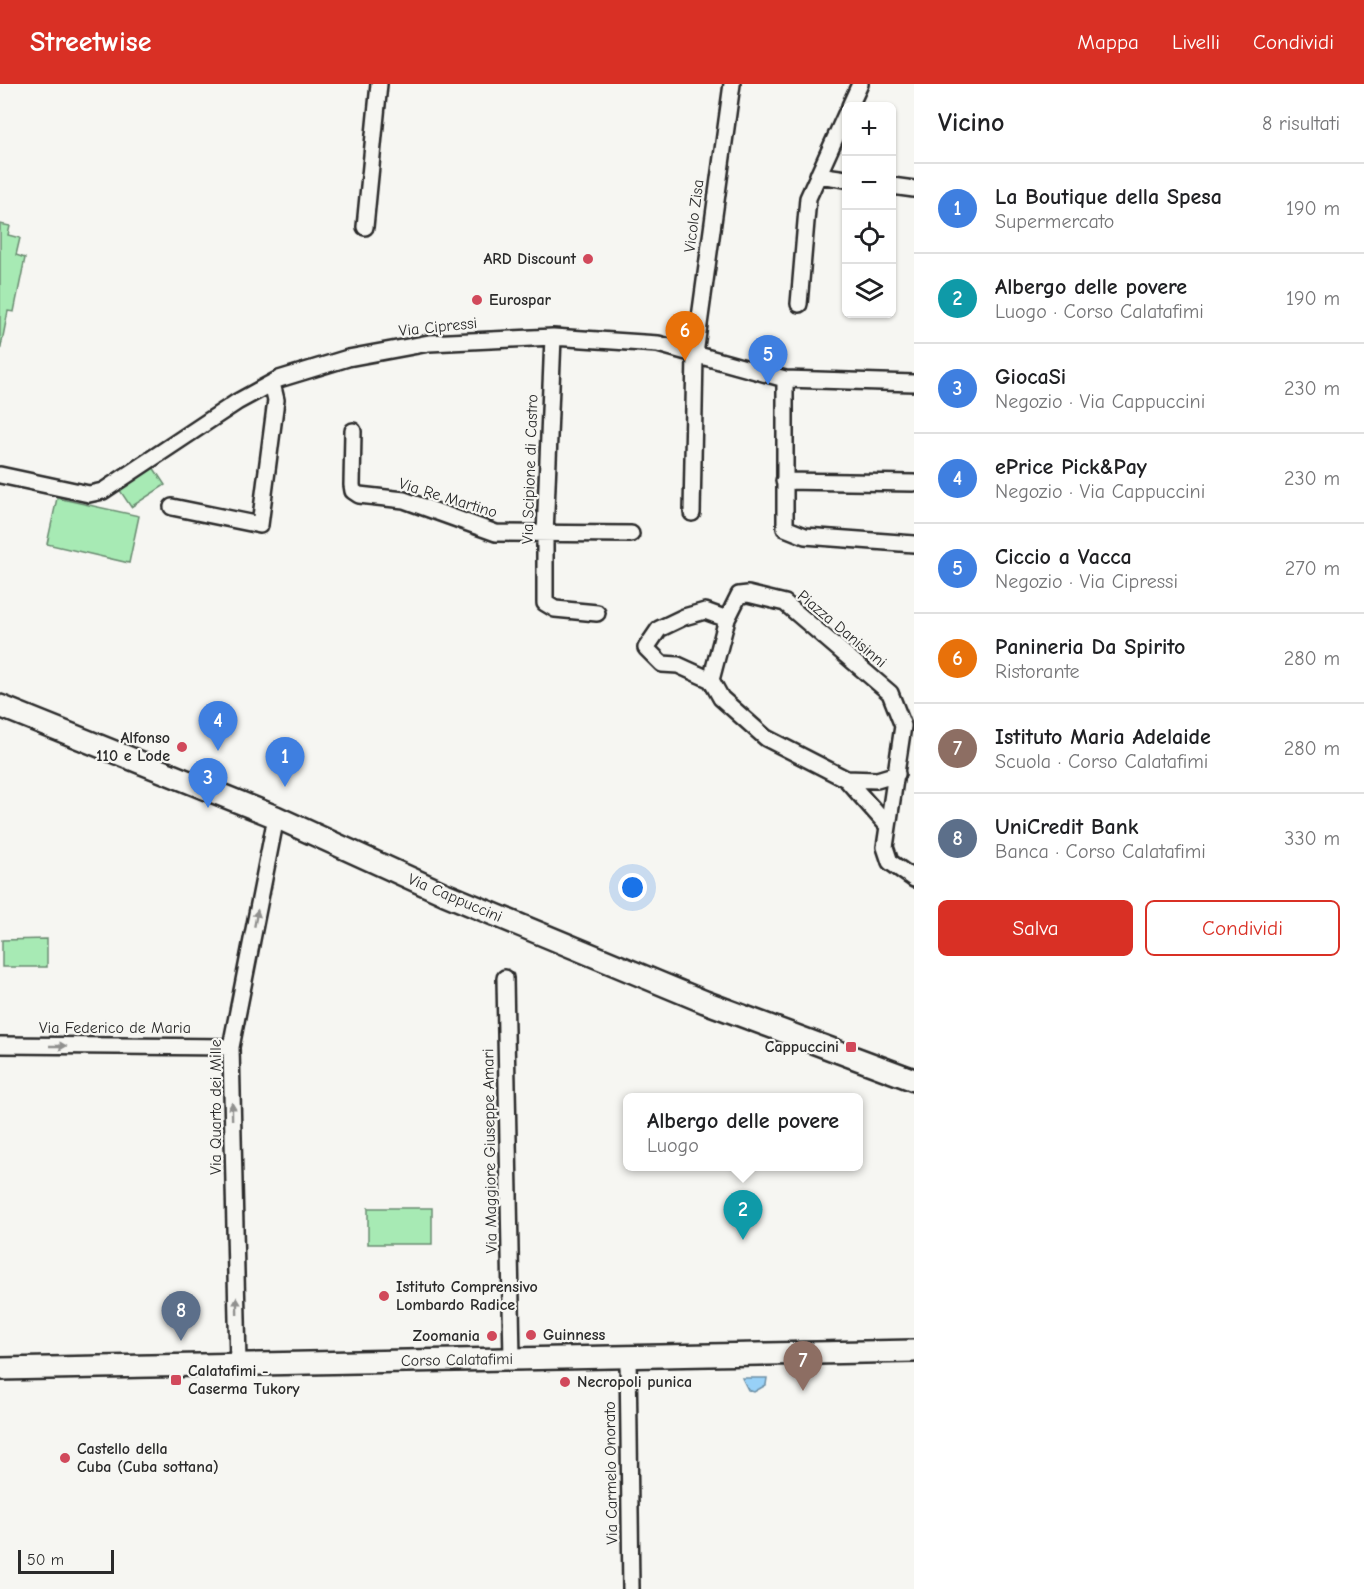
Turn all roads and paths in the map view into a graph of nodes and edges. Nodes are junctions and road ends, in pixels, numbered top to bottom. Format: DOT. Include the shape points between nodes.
graph roads {
  1 [pos="379,84"];
  2 [pos="732,84"];
  3 [pos="860,84"];
  4 [pos="852,102"];
  5 [pos="842,123"];
  6 [pos="818,175"];
  7 [pos="842,178"];
  8 [pos="896,187"];
  9 [pos="914,189"];
  10 [pos="365,227"];
  11 [pos="800,304"];
  12 [pos="553,337"];
  13 [pos="694,354"];
  14 [pos="785,379"];
  15 [pos="272,383"];
  16 [pos="914,383"];
  17 [pos="353,431"];
  18 [pos="0,475"];
  19 [pos="784,482"];
  20 [pos="914,483"];
  21 [pos="172,507"];
  22 [pos="692,513"];
  23 [pos="631,534"];
  24 [pos="545,535"];
  25 [pos="914,544"];
  26 [pos="597,613"];
  27 [pos="727,619"];
  28 [pos="711,680"];
  29 [pos="0,706"];
  30 [pos="897,774"];
  31 [pos="846,779"];
  32 [pos="276,817"];
  33 [pos="887,825"];
  34 [pos="914,879"];
  35 [pos="505,978"];
  36 [pos="0,1045"];
  37 [pos="231,1047"];
  38 [pos="914,1080"];
  39 [pos="914,1351"];
  40 [pos="628,1357"];
  41 [pos="512,1359"];
  42 [pos="238,1364"];
  43 [pos="0,1369"];
  44 [pos="631,1589"];
  1 -- 10 [label="street"];
  2 -- 13 [label="street, Vicolo Zisa"];
  3 -- 4 [label="street"];
  5 -- 6 [label="street"];
  6 -- 7 [label="street"];
  6 -- 11 [label="street" via="808,198"];
  8 -- 9 [label="street"];
  12 -- 13 [label="street, Via Cipressi" via="658,344"];
  12 -- 15 [label="street, Via Cipressi" via="429,343 348,358"];
  12 -- 24 [label="street, Via Scipione di Castro"];
  13 -- 14 [label="street, Via Cipressi"];
  13 -- 22 [label="street, Vicolo Zisa"];
  14 -- 16 [label="street, Via Cipressi"];
  14 -- 19 [label="street"];
  15 -- 18 [label="street, Via Cipressi" via="103,491 89,494"];
  15 -- 21 [label="street" via="276,400 260,525"];
  17 -- 24 [label="street, Via Re Martino" via="352,486 359,495 404,500 496,532"];
  19 -- 20 [label="street"];
  19 -- 25 [label="street" via="785,528 805,536"];
  23 -- 24 [label="street, Via Re Martino"];
  24 -- 26 [label="street, Via Scipione di Castro" via="545,603 555,609"];
  27 -- 28 [label="street, Piazza Danisinni"];
  27 -- 28 [label="street" via="705,611 684,617 659,629 646,648 662,664 678,665"];
  27 -- 30 [label="street, Piazza Danisinni" via="739,595 785,603 890,693 903,726"];
  28 -- 31 [label="street" via="722,698 766,738"];
  29 -- 32 [label="street, Via Cappuccini"];
  30 -- 31 [label="street" via="877,780"];
  30 -- 33 [label="street, Piazza Danisinni"];
  31 -- 33 [label="street"];
  37 -- 32 [label="street, Via Quarto dei Mille, one-way"];
  32 -- 38 [label="street, Via Cappuccini" via="445,894 705,1002"];
  33 -- 34 [label="street, Piazza Danisinni" via="885,847 890,862"];
  35 -- 41 [label="street, Via Maggiore Giuseppe Amari"];
  36 -- 37 [label="street, Via Federico de Maria, one-way"];
  42 -- 37 [label="street, Via Quarto dei Mille, one-way"];
  39 -- 40 [label="street, Corso Calatafimi"];
  40 -- 41 [label="street, Corso Calatafimi"];
  40 -- 44 [label="street, Via Carmelo Onorato"];
  41 -- 42 [label="street, Corso Calatafimi"];
  42 -- 43 [label="street, Corso Calatafimi"];
}
